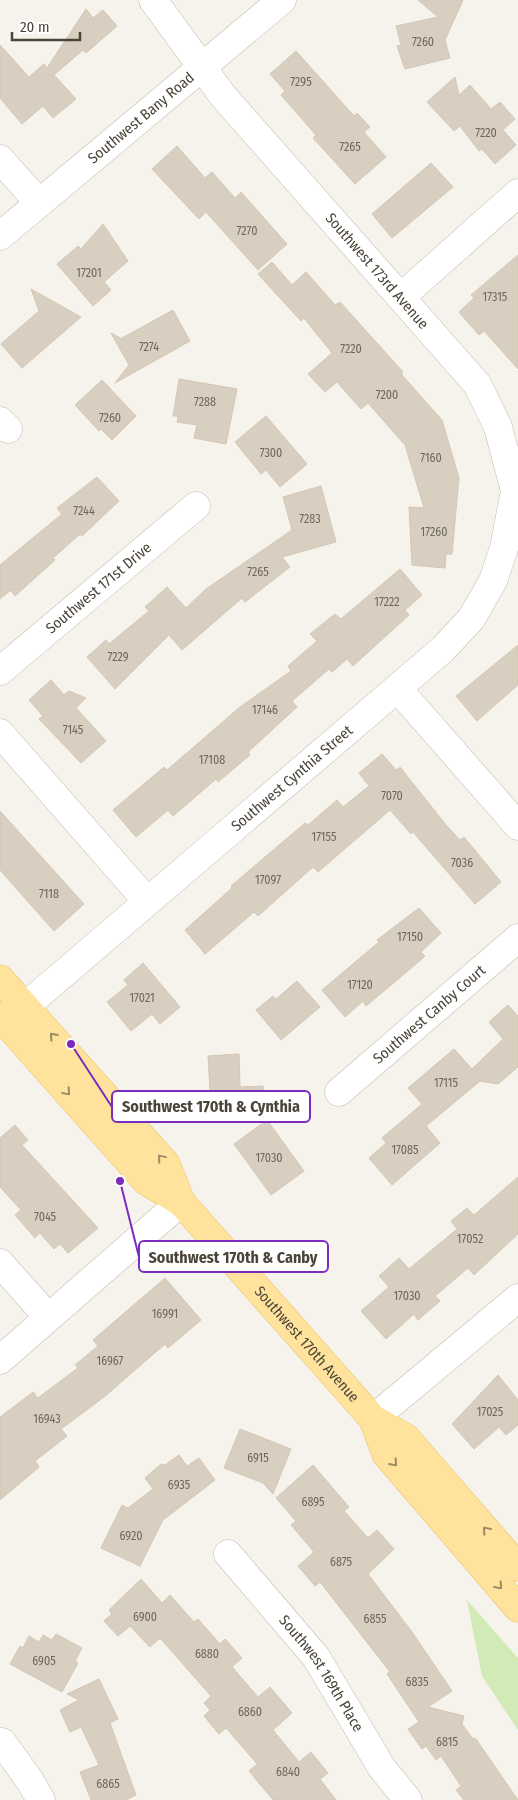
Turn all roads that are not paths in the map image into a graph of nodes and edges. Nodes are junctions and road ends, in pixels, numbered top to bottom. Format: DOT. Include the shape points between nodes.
graph roads {
  1 [pos="152,0"];
  2 [pos="282,0"];
  3 [pos="202,68"];
  4 [pos="0,159"];
  5 [pos="518,193"];
  6 [pos="39,203"];
  7 [pos="0,236"];
  8 [pos="400,297"];
  9 [pos="516,491"];
  10 [pos="196,506"];
  11 [pos="0,671"];
  12 [pos="398,689"];
  13 [pos="0,733"];
  14 [pos="518,826"];
  15 [pos="147,901"];
  16 [pos="518,938"];
  17 [pos="0,979"];
  18 [pos="10,1015"];
  19 [pos="339,1092"];
  20 [pos="181,1202"];
  21 [pos="0,1263"];
  22 [pos="518,1298"];
  23 [pos="48,1317"];
  24 [pos="0,1360"];
  25 [pos="373,1419"];
  26 [pos="228,1554"];
  27 [pos="518,1567"];
  28 [pos="518,1608"];
  29 [pos="2,1742"];
  30 [pos="40,1800"];
  31 [pos="408,1800"];
  1 -- 3 [label="street, Southwest 173rd Avenue"];
  2 -- 3 [label="street, Southwest Bany Road"];
  3 -- 6 [label="street, Southwest Bany Road"];
  3 -- 8 [label="street, Southwest 173rd Avenue"];
  4 -- 6 [label="street"];
  5 -- 8 [label="street"];
  6 -- 7 [label="street, Southwest Bany Road"];
  8 -- 9 [label="street, Southwest 173rd Avenue" via="477,384 498,427"];
  9 -- 12 [label="street, Southwest Cynthia Street" via="493,581 471,619"];
  10 -- 11 [label="street, Southwest 171st Drive"];
  12 -- 14 [label="street"];
  12 -- 15 [label="street, Southwest Cynthia Street"];
  13 -- 15 [label="street"];
  15 -- 18 [label="street, Southwest Cynthia Street"];
  16 -- 19 [label="street, Southwest Canby Court"];
  17 -- 18 [label="main road, Southwest 170th Avenue"];
  18 -- 20 [label="main road, Southwest 170th Avenue" via="146,1181"];
  20 -- 23 [label="street"];
  20 -- 25 [label="main road, Southwest 170th Avenue"];
  21 -- 23 [label="street"];
  22 -- 25 [label="street"];
  23 -- 24 [label="street"];
  27 -- 25 [label="main road, Southwest 170th Avenue, one-way" via="406,1438"];
  25 -- 28 [label="main road, Southwest 170th Avenue, one-way" via="386,1454"];
  26 -- 31 [label="street, Southwest 169th Place" via="316,1657 382,1768"];
  29 -- 30 [label="street"];
}
